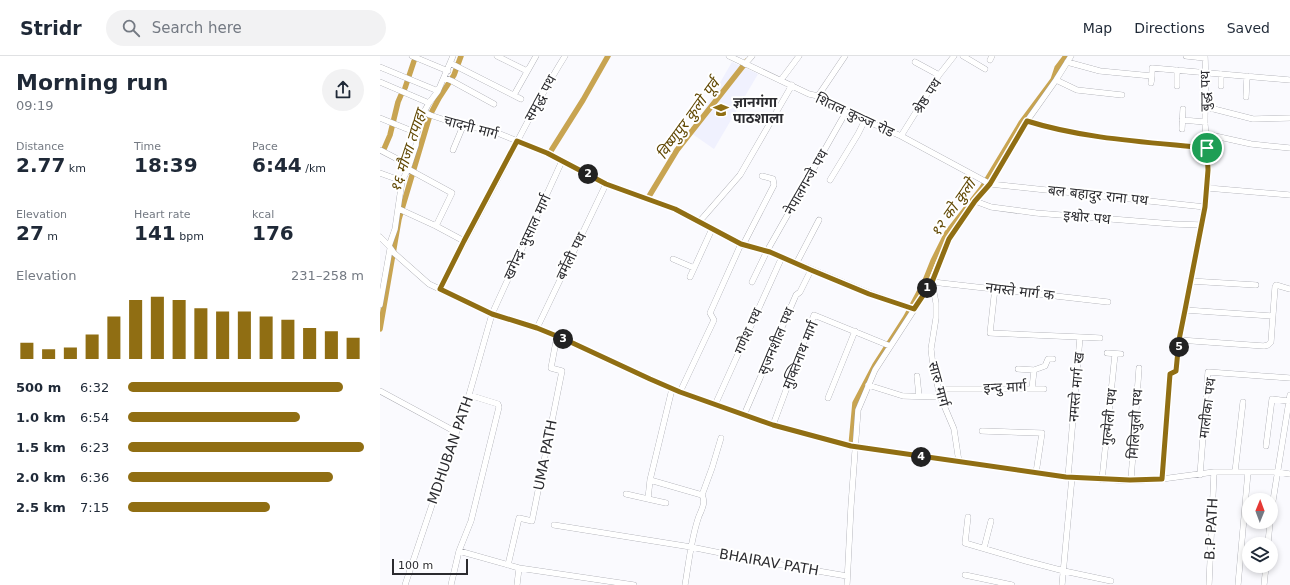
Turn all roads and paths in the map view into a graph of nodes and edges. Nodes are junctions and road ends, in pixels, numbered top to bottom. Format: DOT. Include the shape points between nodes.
graph roads {
  1 [pos="412,56"];
  2 [pos="453,56"];
  3 [pos="497,56"];
  4 [pos="536,56"];
  5 [pos="565,56"];
  6 [pos="752,56"];
  7 [pos="799,56"];
  8 [pos="845,56"];
  9 [pos="954,56"];
  10 [pos="963,56"];
  11 [pos="1070,56"];
  12 [pos="1186,56"];
  13 [pos="731,57"];
  14 [pos="1205,57"];
  15 [pos="915,62"];
  16 [pos="1067,62"];
  17 [pos="450,63"];
  18 [pos="745,64"];
  19 [pos="380,67"];
  20 [pos="985,69"];
  21 [pos="1177,70"];
  22 [pos="448,71"];
  23 [pos="527,71"];
  24 [pos="1205,72"];
  25 [pos="1221,74"];
  26 [pos="939,75"];
  27 [pos="1152,76"];
  28 [pos="1247,76"];
  29 [pos="445,78"];
  30 [pos="781,80"];
  31 [pos="1056,80"];
  32 [pos="1290,80"];
  33 [pos="380,82"];
  34 [pos="1151,83"];
  35 [pos="792,85"];
  36 [pos="1177,86"];
  37 [pos="1221,86"];
  38 [pos="438,91"];
  39 [pos="514,95"];
  40 [pos="1122,95"];
  41 [pos="818,96"];
  42 [pos="1246,97"];
  43 [pos="521,99"];
  44 [pos="428,103"];
  45 [pos="494,104"];
  46 [pos="1206,107"];
  47 [pos="1183,109"];
  48 [pos="424,112"];
  49 [pos="846,112"];
  50 [pos="380,118"];
  51 [pos="1290,118"];
  52 [pos="865,120"];
  53 [pos="1182,120"];
  54 [pos="1027,121"];
  55 [pos="1205,122"];
  56 [pos="463,126"];
  57 [pos="1182,128"];
  58 [pos="417,133"];
  59 [pos="1206,134"];
  60 [pos="901,136"];
  61 [pos="517,141"];
  62 [pos="1207,148"];
  63 [pos="1290,148"];
  64 [pos="380,150"];
  65 [pos="453,150"];
  66 [pos="562,161"];
  67 [pos="408,167"];
  68 [pos="380,174"];
  69 [pos="762,176"];
  70 [pos="830,180"];
  71 [pos="402,181"];
  72 [pos="606,184"];
  73 [pos="990,184"];
  74 [pos="1207,188"];
  75 [pos="1290,195"];
  76 [pos="975,201"];
  77 [pos="1205,207"];
  78 [pos="399,209"];
  79 [pos="819,220"];
  80 [pos="700,221"];
  81 [pos="1201,225"];
  82 [pos="436,226"];
  83 [pos="712,229"];
  84 [pos="380,237"];
  85 [pos="464,241"];
  86 [pos="742,244"];
  87 [pos="391,249"];
  88 [pos="767,251"];
  89 [pos="782,257"];
  90 [pos="673,259"];
  91 [pos="796,264"];
  92 [pos="694,268"];
  93 [pos="811,270"];
  94 [pos="690,277"];
  95 [pos="1190,281"];
  96 [pos="752,282"];
  97 [pos="932,282"];
  98 [pos="1256,285"];
  99 [pos="995,288"];
  100 [pos="440,289"];
  101 [pos="1290,289"];
  102 [pos="1108,302"];
  103 [pos="380,305"];
  104 [pos="912,309"];
  105 [pos="1185,310"];
  106 [pos="492,314"];
  107 [pos="1273,316"];
  108 [pos="537,328"];
  109 [pos="855,331"];
  110 [pos="557,336"];
  111 [pos="1080,337"];
  112 [pos="1100,338"];
  113 [pos="1179,340"];
  114 [pos="888,345"];
  115 [pos="1107,353"];
  116 [pos="1115,354"];
  117 [pos="1121,354"];
  118 [pos="1053,359"];
  119 [pos="1139,368"];
  120 [pos="1018,369"];
  121 [pos="1034,370"];
  122 [pos="917,376"];
  123 [pos="1290,378"];
  124 [pos="868,384"];
  125 [pos="672,389"];
  126 [pos="938,389"];
  127 [pos="1032,389"];
  128 [pos="1044,389"];
  129 [pos="380,391"];
  130 [pos="680,392"];
  131 [pos="469,395"];
  132 [pos="1290,395"];
  133 [pos="919,396"];
  134 [pos="940,397"];
  135 [pos="828,398"];
  136 [pos="1288,401"];
  137 [pos="1243,402"];
  138 [pos="715,405"];
  139 [pos="744,415"];
  140 [pos="773,425"];
  141 [pos="982,431"];
  142 [pos="456,432"];
  143 [pos="721,438"];
  144 [pos="1266,446"];
  145 [pos="855,447"];
  146 [pos="959,462"];
  147 [pos="1214,472"];
  148 [pos="1235,472"];
  149 [pos="1248,472"];
  150 [pos="1277,472"];
  151 [pos="1036,473"];
  152 [pos="1290,474"];
  153 [pos="1200,475"];
  154 [pos="1070,477"];
  155 [pos="1162,479"];
  156 [pos="650,480"];
  157 [pos="1102,480"];
  158 [pos="1131,480"];
  159 [pos="1274,493"];
  160 [pos="626,494"];
  161 [pos="702,495"];
  162 [pos="648,499"];
  163 [pos="666,503"];
  164 [pos="968,517"];
  165 [pos="991,521"];
  166 [pos="554,525"];
  167 [pos="958,540"];
  168 [pos="965,543"];
  169 [pos="691,547"];
  170 [pos="984,548"];
  171 [pos="459,551"];
  172 [pos="508,565"];
  173 [pos="519,568"];
  174 [pos="1064,571"];
  175 [pos="1265,573"];
  176 [pos="965,574"];
  177 [pos="847,576"];
  178 [pos="1111,581"];
  179 [pos="405,585"];
  180 [pos="450,585"];
  181 [pos="517,585"];
  182 [pos="634,585"];
  183 [pos="685,585"];
  184 [pos="847,585"];
  185 [pos="1012,585"];
  186 [pos="1062,585"];
  187 [pos="1209,585"];
  188 [pos="1238,585"];
  189 [pos="1264,585"];
  1 -- 22 [label="street"];
  2 -- 17 [label="street"];
  3 -- 23 [label="street"];
  4 -- 23 [label="street"];
  5 -- 61 [label="street, समृद्ध पथ"];
  6 -- 18 [label="street"];
  7 -- 30 [label="street"];
  8 -- 41 [label="street"];
  9 -- 26 [label="street, श्रेष्ठ पथ"];
  10 -- 20 [label="street"];
  11 -- 16 [label="street"];
  12 -- 14 [label="street"];
  13 -- 18 [label="street, शितल कुञ्ज रोड"];
  14 -- 24 [label="street, बुद्ध पथ"];
  15 -- 26 [label="street"];
  16 -- 27 [label="street" via="1100,70"];
  16 -- 31 [label="street"];
  17 -- 22 [label="street"];
  17 -- 39 [label="street"];
  18 -- 30 [label="street, शितल कुञ्ज रोड"];
  19 -- 38 [label="street"];
  21 -- 24 [label="street"];
  21 -- 27 [label="street" via="1152,68"];
  21 -- 36 [label="street"];
  22 -- 29 [label="street"];
  23 -- 39 [label="street"];
  24 -- 25 [label="street"];
  24 -- 46 [label="street, बुद्ध पथ"];
  25 -- 28 [label="street"];
  25 -- 37 [label="street"];
  26 -- 60 [label="street, श्रेष्ठ पथ"];
  27 -- 34 [label="street"];
  28 -- 32 [label="street"];
  28 -- 42 [label="street"];
  29 -- 38 [label="street"];
  29 -- 45 [label="street"];
  30 -- 35 [label="street, शितल कुञ्ज रोड"];
  31 -- 40 [label="street" via="1077,90"];
  31 -- 54 [label="street"];
  33 -- 44 [label="street"];
  35 -- 41 [label="street, शितल कुञ्ज रोड"];
  35 -- 80 [label="street" via="740,176"];
  38 -- 44 [label="street"];
  39 -- 43 [label="street"];
  41 -- 49 [label="street, शितल कुञ्ज रोड"];
  44 -- 48 [label="street"];
  46 -- 51 [label="street" via="1253,119"];
  46 -- 55 [label="street, बुद्ध पथ"];
  47 -- 53 [label="street"];
  48 -- 56 [label="street, चादनी मार्ग"];
  48 -- 58 [label="street"];
  49 -- 52 [label="street, शितल कुञ्ज रोड"];
  49 -- 88 [label="street, नेपालगन्जे पथ"];
  50 -- 58 [label="street"];
  52 -- 60 [label="street, शितल कुञ्ज रोड"];
  52 -- 70 [label="street"];
  53 -- 55 [label="street"];
  53 -- 57 [label="street"];
  54 -- 62 [label="street" via="1104,137"];
  54 -- 73 [label="street"];
  55 -- 59 [label="street, बुद्ध पथ"];
  56 -- 61 [label="street, चादनी मार्ग" via="490,130"];
  56 -- 65 [label="street"];
  58 -- 67 [label="street" via="416,145"];
  59 -- 62 [label="street, बुद्ध पथ"];
  59 -- 63 [label="street" via="1252,144"];
  60 -- 73 [label="street, शितल कुञ्ज रोड"];
  61 -- 66 [label="street, चादनी मार्ग"];
  61 -- 85 [label="street, समृद्ध पथ"];
  62 -- 74 [label="street, बुद्ध पथ"];
  64 -- 67 [label="street"];
  66 -- 72 [label="street, चादनी मार्ग"];
  66 -- 106 [label="street, खगेन्द्र भुसाल मार्ग"];
  67 -- 71 [label="street"];
  67 -- 82 [label="street" via="452,193"];
  68 -- 71 [label="street"];
  69 -- 86 [label="street" via="773,179 774,185"];
  71 -- 78 [label="street"];
  72 -- 80 [label="street, चादनी मार्ग" via="675,209"];
  72 -- 108 [label="street, बर्मेली पथ"];
  73 -- 76 [label="street"];
  73 -- 77 [label="street, बल बहादुर राना पथ"];
  74 -- 75 [label="street"];
  74 -- 77 [label="street, बुद्ध पथ"];
  76 -- 81 [label="street, इश्वोर पथ" via="992,207 1036,213"];
  76 -- 97 [label="street" via="949,239"];
  77 -- 81 [label="street, बुद्ध पथ"];
  78 -- 82 [label="street"];
  78 -- 87 [label="street"];
  79 -- 91 [label="street"];
  80 -- 83 [label="street, चादनी मार्ग"];
  81 -- 95 [label="street, बुद्ध पथ"];
  82 -- 85 [label="street"];
  83 -- 86 [label="street, चादनी मार्ग"];
  83 -- 92 [label="street"];
  84 -- 87 [label="street"];
  85 -- 100 [label="street, समृद्ध पथ"];
  86 -- 88 [label="street, चादनी मार्ग"];
  86 -- 130 [label="street" via="710,313 714,320"];
  87 -- 100 [label="street" via="429,284"];
  87 -- 103 [label="street"];
  88 -- 89 [label="street, चादनी मार्ग"];
  88 -- 96 [label="street, नेपालगन्जे पथ"];
  89 -- 91 [label="street, चादनी मार्ग"];
  89 -- 138 [label="street, गणेश पथ"];
  90 -- 92 [label="street"];
  91 -- 93 [label="street, चादनी मार्ग"];
  92 -- 94 [label="street"];
  93 -- 104 [label="street, चादनी मार्ग"];
  93 -- 139 [label="street, सृजनशील पथ" via="800,292 796,294"];
  95 -- 98 [label="street"];
  95 -- 105 [label="street, बुद्ध पथ"];
  97 -- 99 [label="street, नमस्ते मार्ग क"];
  97 -- 104 [label="street"];
  97 -- 126 [label="street, सारु मार्ग" via="936,318 931,349"];
  99 -- 102 [label="street, नमस्ते मार्ग क"];
  99 -- 111 [label="street, नमस्ते मार्ग ख" via="990,333"];
  100 -- 106 [label="street"];
  101 -- 107 [label="street" via="1276,285"];
  104 -- 114 [label="street"];
  105 -- 107 [label="street"];
  105 -- 113 [label="street, बुद्ध पथ"];
  106 -- 108 [label="street"];
  106 -- 131 [label="street, MDHUBAN PATH"];
  107 -- 113 [label="street" via="1271,342 1268,345"];
  108 -- 110 [label="street"];
  109 -- 114 [label="street, मुक्तिनाथ मार्ग"];
  109 -- 135 [label="street"];
  109 -- 140 [label="street, मुक्तिनाथ मार्ग" via="814,315"];
  110 -- 125 [label="street"];
  110 -- 172 [label="street, UMA PATH" via="551,368 562,371 532,521 519,518"];
  111 -- 112 [label="street"];
  111 -- 154 [label="street, नमस्ते मार्ग ख"];
  113 -- 155 [label="street, बुद्ध पथ" via="1176,371 1170,374"];
  114 -- 124 [label="street"];
  115 -- 116 [label="street"];
  116 -- 117 [label="street"];
  116 -- 157 [label="street, गुल्मेली पथ"];
  118 -- 121 [label="street, इन्दु मार्ग" via="1048,358 1045,366"];
  119 -- 158 [label="street, मिलिजुली पथ"];
  120 -- 121 [label="street"];
  121 -- 127 [label="street, इन्दु मार्ग"];
  122 -- 133 [label="street"];
  123 -- 153 [label="street, मालीका पथ" via="1208,372"];
  124 -- 133 [label="street" via="903,396"];
  124 -- 145 [label="street" via="858,410"];
  125 -- 130 [label="street"];
  125 -- 156 [label="street"];
  126 -- 127 [label="street, इन्दु मार्ग"];
  126 -- 134 [label="street, सारु मार्ग"];
  127 -- 128 [label="street"];
  129 -- 142 [label="street"];
  130 -- 138 [label="street"];
  131 -- 142 [label="street, MDHUBAN PATH"];
  131 -- 171 [label="street" via="498,404 500,407 471,521"];
  132 -- 136 [label="street"];
  133 -- 134 [label="street"];
  134 -- 146 [label="street, सारु मार्ग" via="954,429"];
  136 -- 144 [label="street" via="1272,399"];
  136 -- 150 [label="street"];
  137 -- 148 [label="street"];
  138 -- 139 [label="street"];
  139 -- 140 [label="street"];
  140 -- 145 [label="street"];
  141 -- 151 [label="street" via="1042,433"];
  142 -- 179 [label="street, MDHUBAN PATH"];
  143 -- 161 [label="street"];
  145 -- 146 [label="street"];
  145 -- 177 [label="street"];
  146 -- 151 [label="street"];
  147 -- 148 [label="street"];
  147 -- 153 [label="street"];
  147 -- 187 [label="street, B.P PATH"];
  148 -- 149 [label="street"];
  149 -- 150 [label="street"];
  149 -- 188 [label="street"];
  150 -- 152 [label="street"];
  150 -- 159 [label="street"];
  151 -- 154 [label="street"];
  153 -- 155 [label="street"];
  154 -- 157 [label="street"];
  154 -- 174 [label="street, नमस्ते मार्ग ख"];
  155 -- 158 [label="street"];
  156 -- 161 [label="street"];
  156 -- 162 [label="street"];
  157 -- 158 [label="street"];
  160 -- 162 [label="street"];
  161 -- 169 [label="street" via="703,506"];
  162 -- 163 [label="street"];
  164 -- 168 [label="street"];
  165 -- 170 [label="street"];
  166 -- 169 [label="street, BHAIRAV PATH"];
  167 -- 168 [label="street"];
  168 -- 170 [label="street"];
  169 -- 177 [label="street, BHAIRAV PATH"];
  169 -- 183 [label="street"];
  170 -- 174 [label="street"];
  171 -- 172 [label="street"];
  171 -- 180 [label="street"];
  172 -- 173 [label="street"];
  173 -- 181 [label="street"];
  173 -- 182 [label="street"];
  174 -- 178 [label="street"];
  174 -- 186 [label="street, नमस्ते मार्ग ख"];
  175 -- 189 [label="street"];
  176 -- 185 [label="street"];
  177 -- 184 [label="street"];
}
